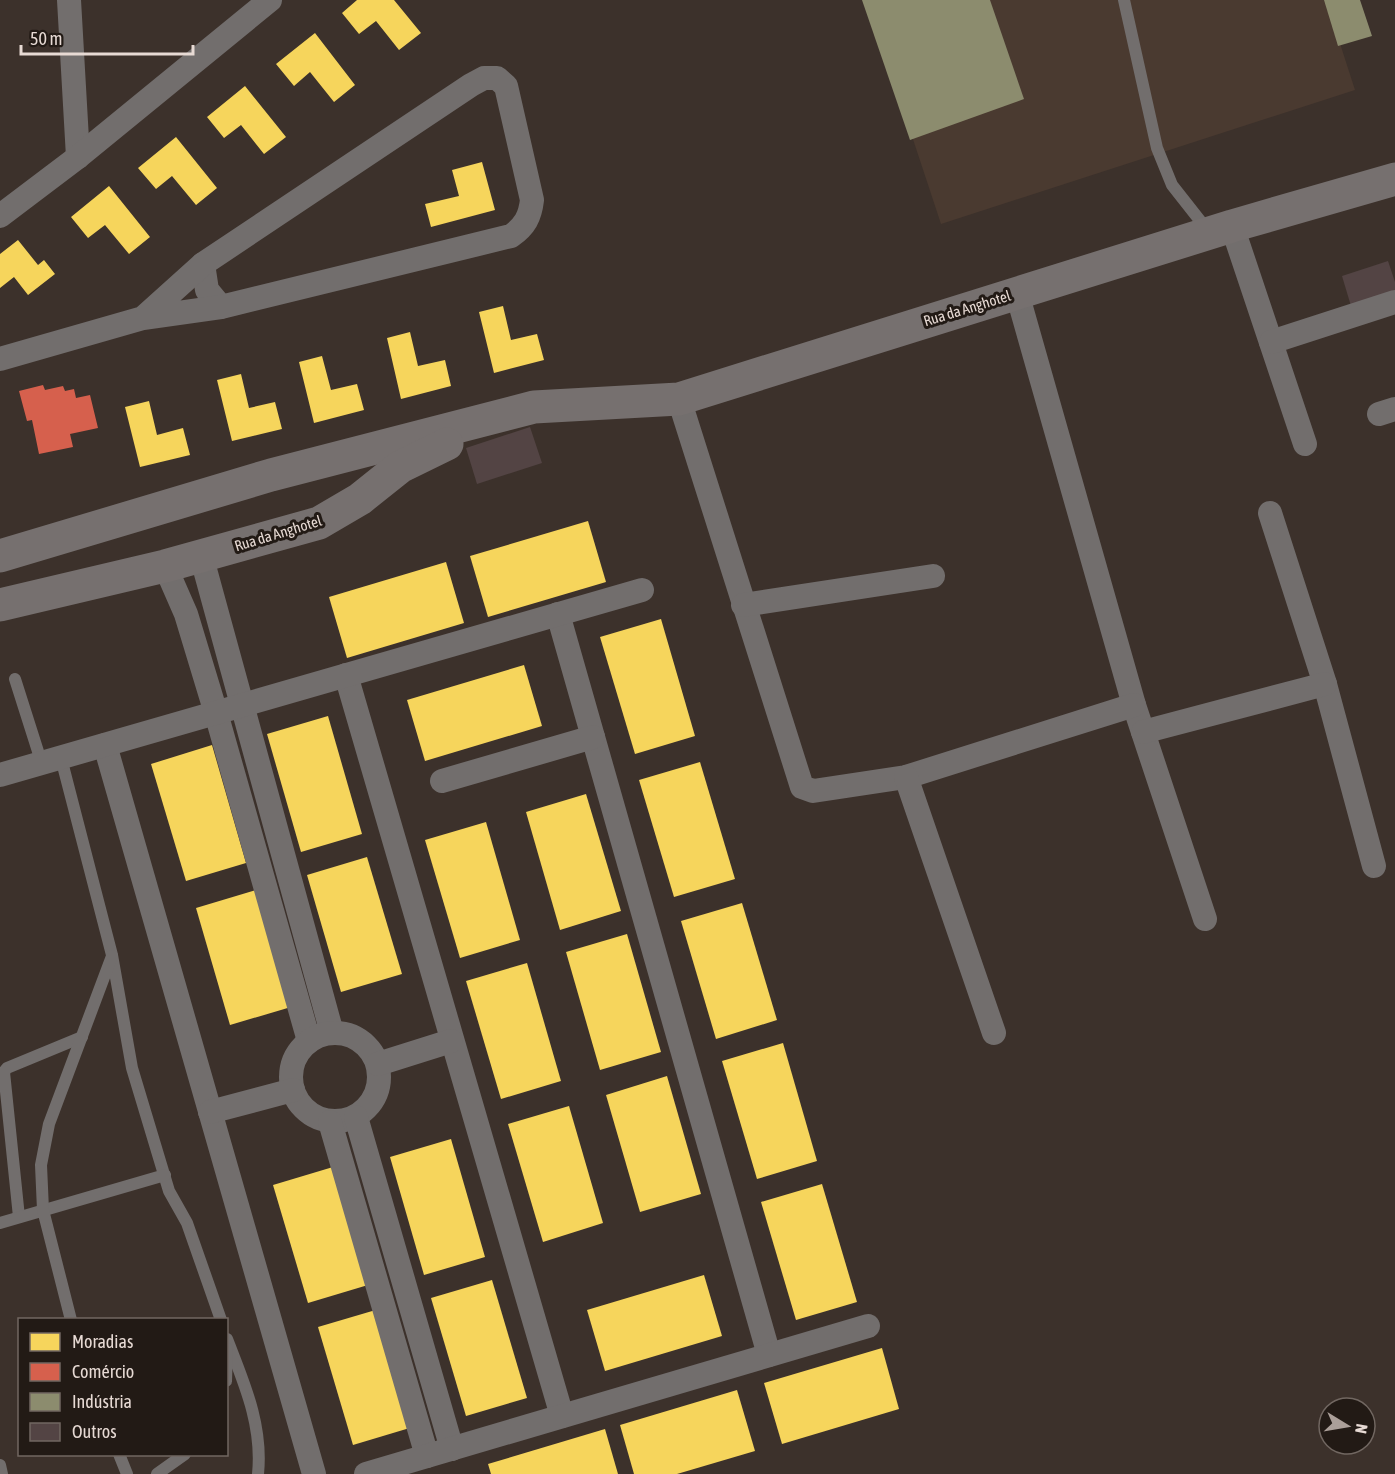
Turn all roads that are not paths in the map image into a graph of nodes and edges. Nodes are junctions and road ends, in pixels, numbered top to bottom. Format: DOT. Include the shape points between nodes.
graph roads {
  1 [pos="69,0"];
  2 [pos="270,0"];
  3 [pos="1124,0"];
  4 [pos="78,157"];
  5 [pos="1395,178"];
  6 [pos="0,216"];
  7 [pos="1221,229"];
  8 [pos="202,264"];
  9 [pos="1017,293"];
  10 [pos="1395,302"];
  11 [pos="221,307"];
  12 [pos="144,318"];
  13 [pos="1271,342"];
  14 [pos="0,359"];
  15 [pos="679,399"];
  16 [pos="534,407"];
  17 [pos="1305,444"];
  18 [pos="1269,513"];
  19 [pos="201,555"];
  20 [pos="0,556"];
  21 [pos="165,566"];
  22 [pos="933,576"];
  23 [pos="642,590"];
  24 [pos="0,605"];
  25 [pos="743,606"];
  26 [pos="558,614"];
  27 [pos="346,675"];
  28 [pos="15,680"];
  29 [pos="1325,684"];
  30 [pos="1134,705"];
  31 [pos="242,706"];
  32 [pos="216,713"];
  33 [pos="1143,732"];
  34 [pos="593,737"];
  35 [pos="105,745"];
  36 [pos="51,761"];
  37 [pos="0,775"];
  38 [pos="906,777"];
  39 [pos="442,781"];
  40 [pos="1374,866"];
  41 [pos="1205,919"];
  42 [pos="112,955"];
  43 [pos="332,1033"];
  44 [pos="994,1033"];
  45 [pos="82,1037"];
  46 [pos="309,1041"];
  47 [pos="451,1041"];
  48 [pos="378,1064"];
  49 [pos="293,1090"];
  50 [pos="210,1112"];
  51 [pos="356,1117"];
  52 [pos="330,1122"];
  53 [pos="165,1174"];
  54 [pos="43,1210"];
  55 [pos="19,1217"];
  56 [pos="0,1223"];
  57 [pos="70,1318"];
  58 [pos="220,1318"];
  59 [pos="868,1326"];
  60 [pos="228,1341"];
  61 [pos="769,1355"];
  62 [pos="562,1416"];
  63 [pos="452,1449"];
  64 [pos="119,1456"];
  65 [pos="184,1456"];
  66 [pos="427,1456"];
  67 [pos="0,1464"];
  68 [pos="2,1474"];
  69 [pos="127,1474"];
  70 [pos="157,1474"];
  71 [pos="258,1474"];
  72 [pos="314,1474"];
  73 [pos="366,1474"];
  1 -- 4 [label="street"];
  2 -- 4 [label="street"];
  3 -- 7 [label="lane" via="1157,148 1172,185"];
  4 -- 6 [label="street"];
  5 -- 7 [label="main road, Rua da Anghotel"];
  7 -- 9 [label="main road, Rua da Anghotel"];
  7 -- 13 [label="street"];
  8 -- 11 [label="street" via="207,290"];
  8 -- 11 [label="street" via="471,85 484,78 497,78 506,86 532,200 530,215 522,228 511,236"];
  8 -- 12 [label="street"];
  9 -- 15 [label="main road, Rua da Anghotel"];
  9 -- 30 [label="street"];
  10 -- 13 [label="street"];
  11 -- 12 [label="street"];
  12 -- 14 [label="street"];
  13 -- 17 [label="street"];
  15 -- 16 [label="main road, Rua da Anghotel"];
  15 -- 25 [label="street"];
  16 -- 19 [label="main road, Rua da Anghotel" via="430,450 319,523"];
  16 -- 20 [label="main road, Rua da Anghotel" via="271,475"];
  18 -- 29 [label="street"];
  19 -- 21 [label="main road, Rua da Anghotel"];
  19 -- 31 [label="street"];
  21 -- 24 [label="main road, Rua da Anghotel"];
  21 -- 32 [label="street" via="186,614"];
  22 -- 25 [label="street"];
  23 -- 26 [label="street"];
  25 -- 38 [label="street" via="802,788 813,790"];
  26 -- 27 [label="street"];
  26 -- 34 [label="street"];
  27 -- 31 [label="street"];
  27 -- 47 [label="street"];
  28 -- 36 [label="lane"];
  29 -- 33 [label="street"];
  29 -- 40 [label="street"];
  30 -- 33 [label="street"];
  30 -- 38 [label="street"];
  31 -- 32 [label="street"];
  31 -- 43 [label="street"];
  32 -- 35 [label="street"];
  32 -- 46 [label="street"];
  33 -- 41 [label="street"];
  34 -- 39 [label="street"];
  34 -- 61 [label="street"];
  35 -- 36 [label="street"];
  35 -- 50 [label="street"];
  36 -- 37 [label="street"];
  36 -- 42 [label="lane"];
  38 -- 44 [label="street"];
  42 -- 45 [label="lane"];
  42 -- 53 [label="lane" via="132,1068"];
  43 -- 46 [label="street"];
  43 -- 48 [label="street" via="360,1040"];
  45 -- 54 [label="lane" via="49,1124 41,1165"];
  45 -- 55 [label="lane" via="4,1072"];
  46 -- 49 [label="street" via="293,1063"];
  47 -- 48 [label="street"];
  47 -- 62 [label="street"];
  48 -- 51 [label="street" via="376,1094"];
  49 -- 50 [label="street"];
  49 -- 52 [label="street" via="307,1112"];
  50 -- 72 [label="street"];
  51 -- 52 [label="street"];
  51 -- 63 [label="street"];
  52 -- 66 [label="street"];
  53 -- 54 [label="lane"];
  53 -- 58 [label="lane"];
  54 -- 55 [label="lane"];
  54 -- 57 [label="lane"];
  55 -- 56 [label="lane"];
  59 -- 61 [label="street"];
  60 -- 71 [label="lane" via="254,1408"];
  61 -- 62 [label="street"];
  62 -- 63 [label="street"];
  63 -- 66 [label="street"];
  64 -- 69 [label="lane"];
  65 -- 70 [label="lane"];
  66 -- 73 [label="street"];
  67 -- 68 [label="lane"];
}
